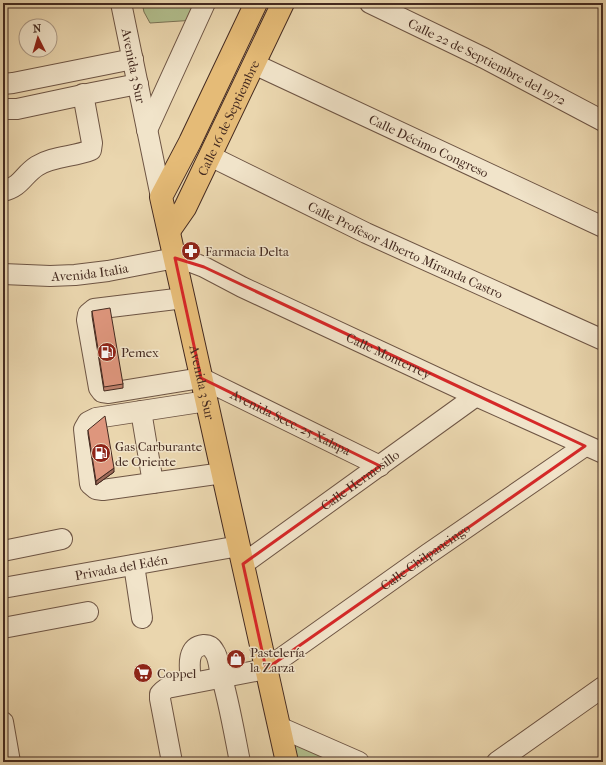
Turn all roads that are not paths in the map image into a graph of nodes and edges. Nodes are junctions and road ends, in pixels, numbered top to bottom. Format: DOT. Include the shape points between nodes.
graph roads {
  1 [pos="121,3"];
  2 [pos="205,3"];
  3 [pos="256,3"];
  4 [pos="283,3"];
  5 [pos="370,3"];
  6 [pos="133,58"];
  7 [pos="254,64"];
  8 [pos="3,84"];
  9 [pos="138,84"];
  10 [pos="83,94"];
  11 [pos="3,110"];
  12 [pos="603,121"];
  13 [pos="147,130"];
  14 [pos="210,156"];
  15 [pos="3,192"];
  16 [pos="161,197"];
  17 [pos="603,227"];
  18 [pos="169,231"];
  19 [pos="175,258"];
  20 [pos="3,274"];
  21 [pos="184,298"];
  22 [pos="603,340"];
  23 [pos="202,378"];
  24 [pos="476,396"];
  25 [pos="207,401"];
  26 [pos="141,411"];
  27 [pos="594,450"];
  28 [pos="380,466"];
  29 [pos="223,473"];
  30 [pos="152,483"];
  31 [pos="62,539"];
  32 [pos="3,551"];
  33 [pos="241,555"];
  34 [pos="134,564"];
  35 [pos="3,588"];
  36 [pos="88,612"];
  37 [pos="142,618"];
  38 [pos="3,628"];
  39 [pos="266,669"];
  40 [pos="222,678"];
  41 [pos="191,683"];
  42 [pos="603,687"];
  43 [pos="3,724"];
  44 [pos="279,727"];
  45 [pos="10,762"];
  46 [pos="172,762"];
  47 [pos="240,762"];
  48 [pos="287,762"];
  49 [pos="359,762"];
  50 [pos="497,762"];
  1 -- 6 [label="street, Avenida 3 Sur"];
  2 -- 13 [label="street"];
  3 -- 16 [label="main road, Calle 16 de Septiembre"];
  4 -- 7 [label="main road, Calle 16 de Septiembre"];
  5 -- 12 [label="street, Calle 22 de Septiembre del 1972" via="484,58"];
  6 -- 8 [label="street"];
  6 -- 9 [label="street, Avenida 3 Sur"];
  7 -- 14 [label="main road, Calle 16 de Septiembre"];
  7 -- 17 [label="street, Calle Décimo Congreso"];
  9 -- 10 [label="street"];
  9 -- 13 [label="street, Avenida 3 Sur"];
  10 -- 11 [label="street"];
  10 -- 15 [label="street" via="91,150 46,162 30,171 17,186"];
  13 -- 16 [label="street, Avenida 3 Sur"];
  14 -- 18 [label="main road, Calle 16 de Septiembre" via="185,208"];
  14 -- 22 [label="street, Calle Profesor Alberto Miranda Castro" via="366,233"];
  16 -- 18 [label="main road, Avenida 3 Sur"];
  18 -- 19 [label="main road, Avenida 3 Sur"];
  19 -- 20 [label="street, Avenida Italia" via="75,275"];
  19 -- 21 [label="main road, Avenida 3 Sur"];
  19 -- 24 [label="street, Calle Monterrey" via="204,267 242,288"];
  21 -- 23 [label="main road, Avenida 3 Sur"];
  21 -- 23 [label="street" via="94,309 88,314 99,388 102,392 109,393"];
  23 -- 25 [label="main road, Avenida 3 Sur"];
  23 -- 28 [label="street, Avenida Secc. 25 Xalapa"];
  24 -- 27 [label="street, Calle Monterrey"];
  24 -- 28 [label="street, Calle Hermosillo"];
  25 -- 26 [label="street"];
  25 -- 29 [label="main road, Avenida 3 Sur"];
  26 -- 30 [label="street"];
  26 -- 30 [label="street" via="96,418 88,422 84,430 90,484 96,489 104,490"];
  27 -- 39 [label="street, Calle Chilpancingo" via="428,554"];
  28 -- 33 [label="street, Calle Hermosillo"];
  29 -- 30 [label="street"];
  29 -- 33 [label="main road, Avenida 3 Sur"];
  31 -- 32 [label="street"];
  33 -- 34 [label="street, Privada del Edén"];
  33 -- 39 [label="main road, Avenida 3 Sur"];
  34 -- 35 [label="street, Privada del Edén"];
  34 -- 37 [label="street"];
  36 -- 38 [label="street"];
  39 -- 40 [label="street"];
  39 -- 44 [label="main road, Avenida 3 Sur"];
  40 -- 41 [label="street"];
  40 -- 41 [label="street" via="215,651 211,646 205,645 192,650"];
  40 -- 47 [label="street"];
  41 -- 46 [label="street" via="167,688 160,694"];
  42 -- 50 [label="street"];
  43 -- 45 [label="street"];
  44 -- 48 [label="main road, Avenida 3 Sur"];
  44 -- 49 [label="street"];
}
